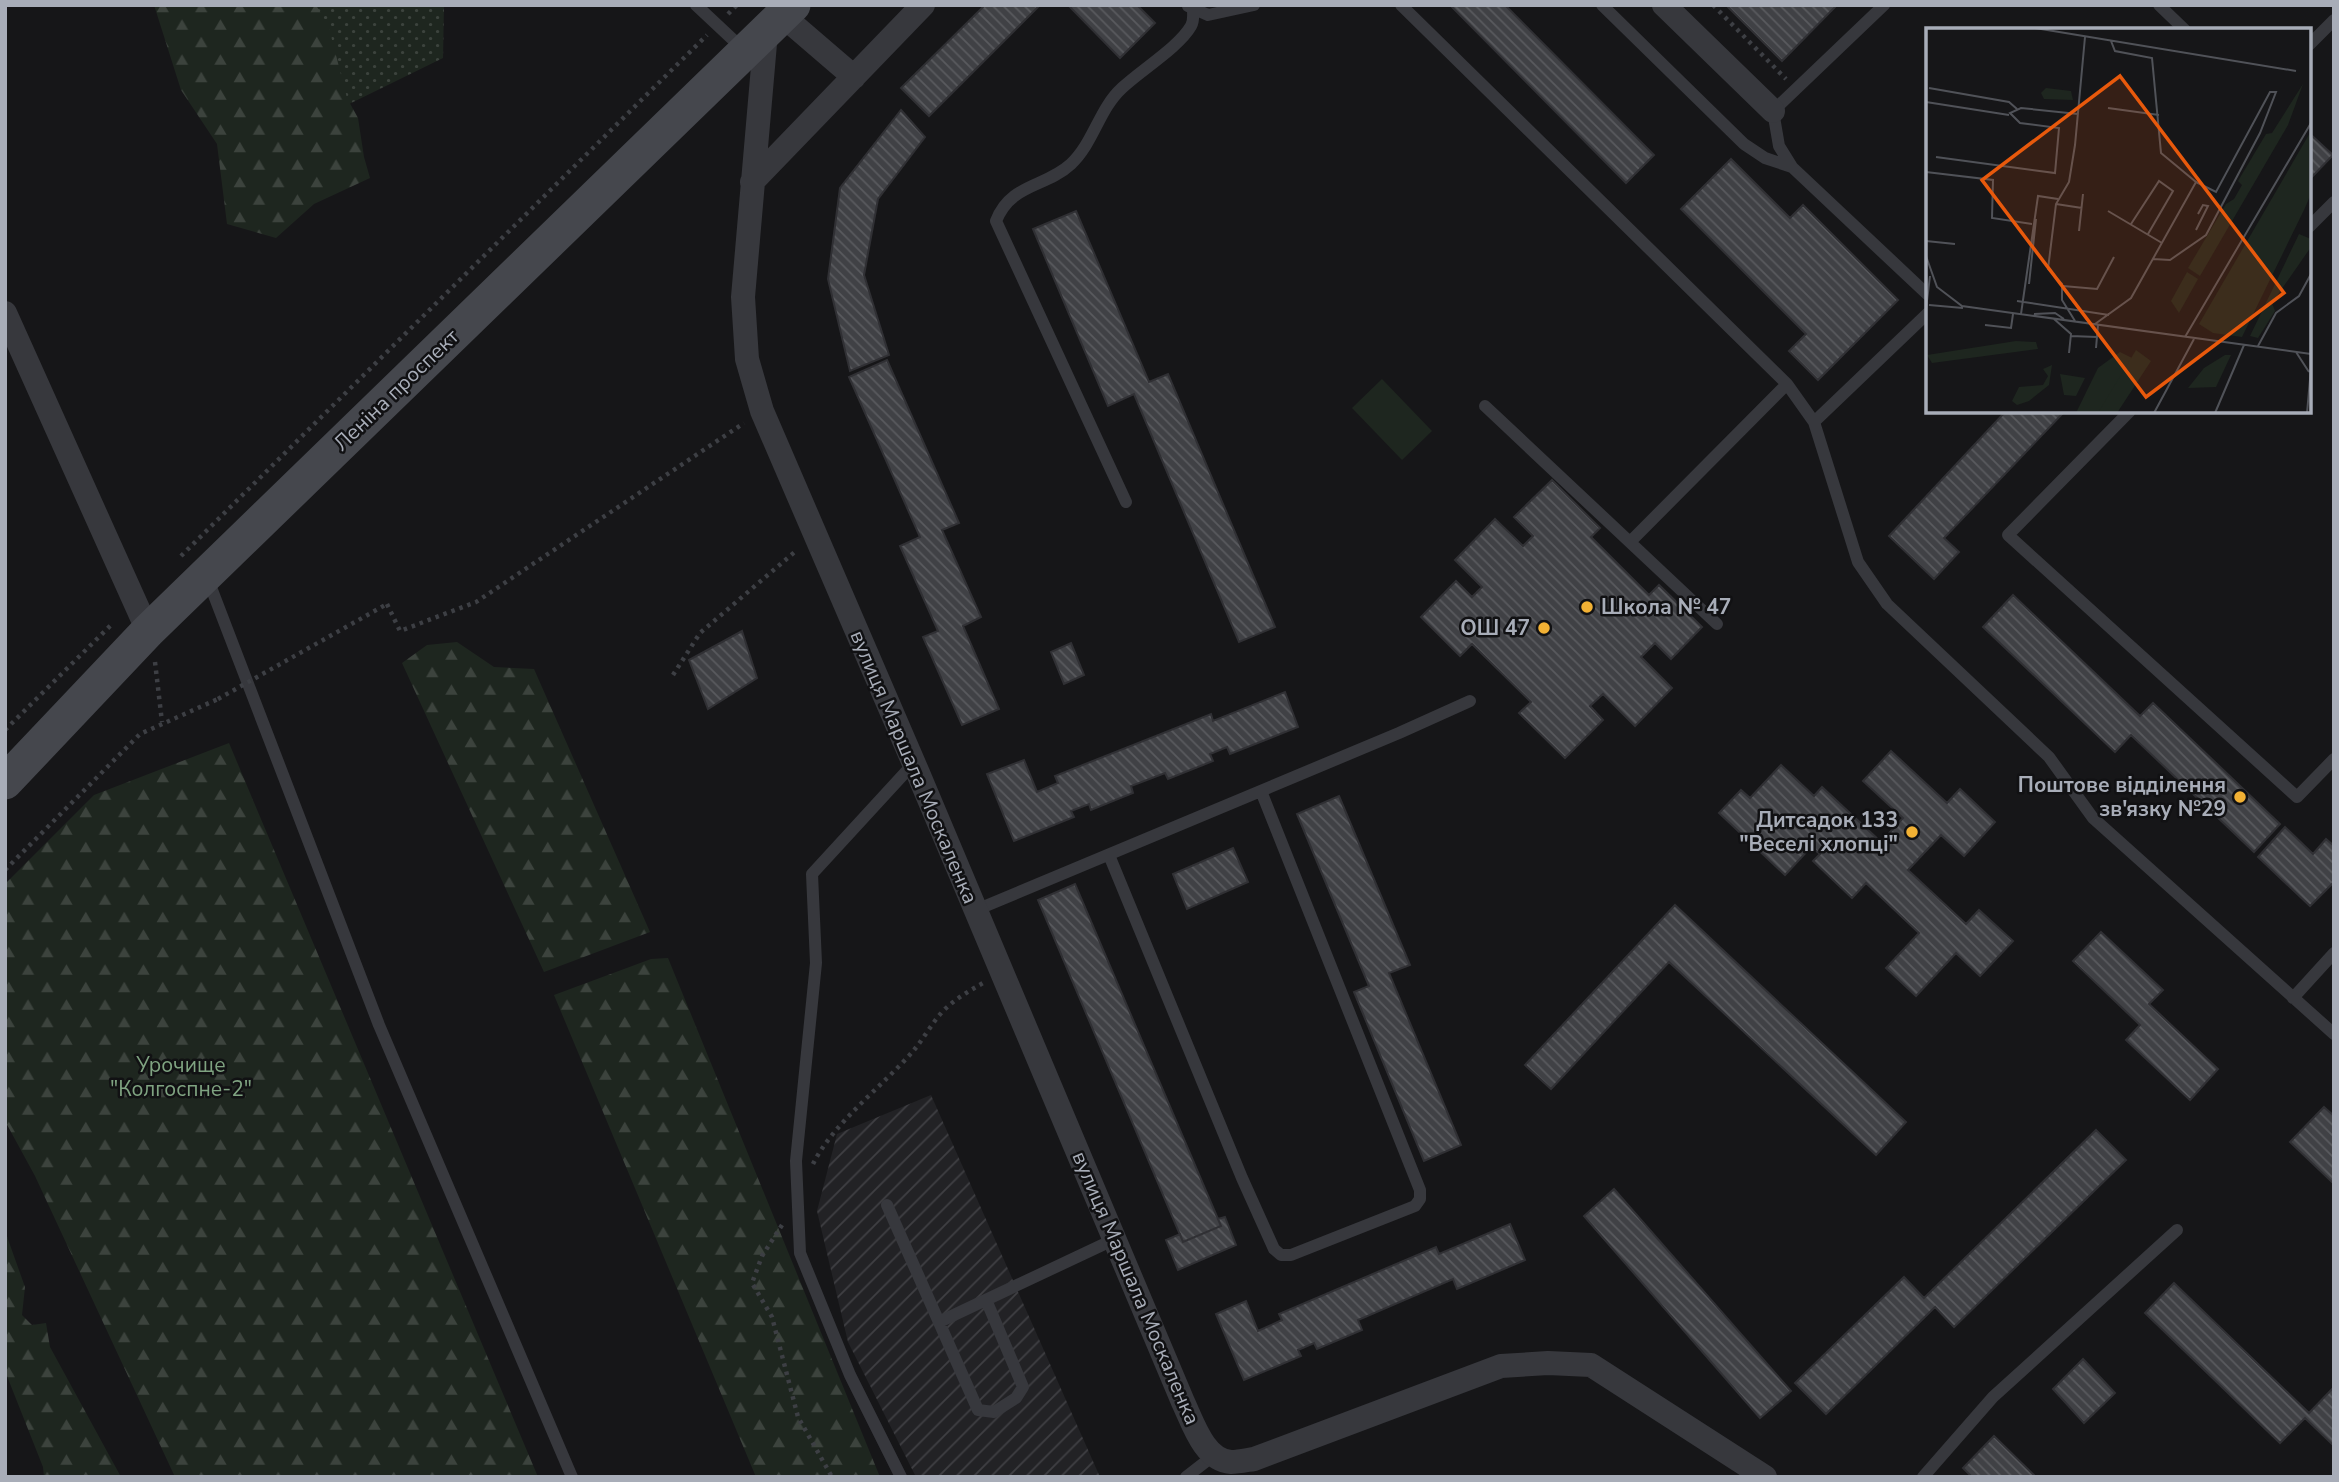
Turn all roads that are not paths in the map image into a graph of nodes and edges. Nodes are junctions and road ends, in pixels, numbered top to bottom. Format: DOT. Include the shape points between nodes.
graph roads {
  1 [pos="696,5"];
  2 [pos="923,5"];
  3 [pos="1254,5"];
  4 [pos="1401,5"];
  5 [pos="1602,5"];
  6 [pos="1664,5"];
  7 [pos="1884,5"];
  8 [pos="2159,5"];
  9 [pos="1190,8"];
  10 [pos="2334,20"];
  11 [pos="772,26"];
  12 [pos="2183,28"];
  13 [pos="2311,43"];
  14 [pos="854,77"];
  15 [pos="1773,111"];
  16 [pos="1792,167"];
  17 [pos="752,182"];
  18 [pos="2334,202"];
  19 [pos="2311,225"];
  20 [pos="1926,293"];
  21 [pos="5,313"];
  22 [pos="1926,315"];
  23 [pos="1787,384"];
  24 [pos="1485,406"];
  25 [pos="2128,413"];
  26 [pos="1814,422"];
  27 [pos="1126,502"];
  28 [pos="1630,542"];
  29 [pos="206,574"];
  30 [pos="1717,624"];
  31 [pos="148,631"];
  32 [pos="1470,701"];
  33 [pos="2334,759"];
  34 [pos="914,763"];
  35 [pos="5,782"];
  36 [pos="1261,791"];
  37 [pos="1109,855"];
  38 [pos="976,910"];
  39 [pos="2334,953"];
  40 [pos="2293,998"];
  41 [pos="2334,1034"];
  42 [pos="887,1205"];
  43 [pos="2177,1230"];
  44 [pos="1115,1239"];
  45 [pos="986,1302"];
  46 [pos="939,1322"];
  47 [pos="1222,1459"];
  48 [pos="572,1477"];
  49 [pos="901,1477"];
  50 [pos="1186,1477"];
  51 [pos="1765,1477"];
  52 [pos="1923,1477"];
  1 -- 11 [label="lane"];
  2 -- 14 [label="street"];
  3 -- 9 [label="lane" via="1208,15"];
  4 -- 23 [label="lane"];
  5 -- 16 [label="lane" via="1744,144 1765,158"];
  6 -- 15 [label="street"];
  7 -- 15 [label="lane"];
  8 -- 12 [label="lane"];
  9 -- 27 [label="lane" via="1193,23 1185,34 1120,89 1069,166 1012,196 996,221"];
  10 -- 13 [label="lane"];
  11 -- 14 [label="street"];
  11 -- 17 [label="street, вулиця Маршала Москаленка"];
  11 -- 29 [label="main road, Леніна проспект"];
  14 -- 17 [label="street"];
  15 -- 16 [label="lane" via="1779,146"];
  16 -- 20 [label="lane"];
  17 -- 34 [label="street, вулиця Маршала Москаленка" via="743,297 747,359 762,411"];
  18 -- 19 [label="lane"];
  21 -- 31 [label="street"];
  22 -- 26 [label="lane"];
  23 -- 26 [label="lane"];
  23 -- 28 [label="lane"];
  24 -- 28 [label="lane"];
  25 -- 33 [label="lane" via="2008,536 2297,797"];
  26 -- 40 [label="lane" via="1858,562 1887,604 2049,757 2093,818"];
  28 -- 30 [label="lane"];
  29 -- 31 [label="main road, Леніна проспект"];
  29 -- 48 [label="lane" via="379,1025"];
  31 -- 35 [label="main road, Леніна проспект"];
  32 -- 36 [label="lane"];
  34 -- 38 [label="street, вулиця Маршала Москаленка"];
  34 -- 49 [label="lane" via="812,874 816,963 796,1161 800,1253 850,1375"];
  36 -- 37 [label="lane"];
  36 -- 37 [label="lane" via="1420,1190 1415,1206 1291,1255 1273,1249"];
  37 -- 38 [label="lane"];
  38 -- 44 [label="street, вулиця Маршала Москаленка"];
  39 -- 40 [label="lane"];
  40 -- 41 [label="lane"];
  42 -- 46 [label="lane"];
  43 -- 52 [label="lane" via="1993,1397"];
  44 -- 45 [label="lane"];
  44 -- 47 [label="street, вулиця Маршала Москаленка" via="1183,1402 1202,1441"];
  45 -- 46 [label="lane"];
  45 -- 46 [label="lane" via="1023,1387 1016,1398 994,1412 978,1410"];
  47 -- 50 [label="lane"];
  47 -- 51 [label="street" via="1254,1459 1501,1366 1548,1363 1591,1365"];
}
